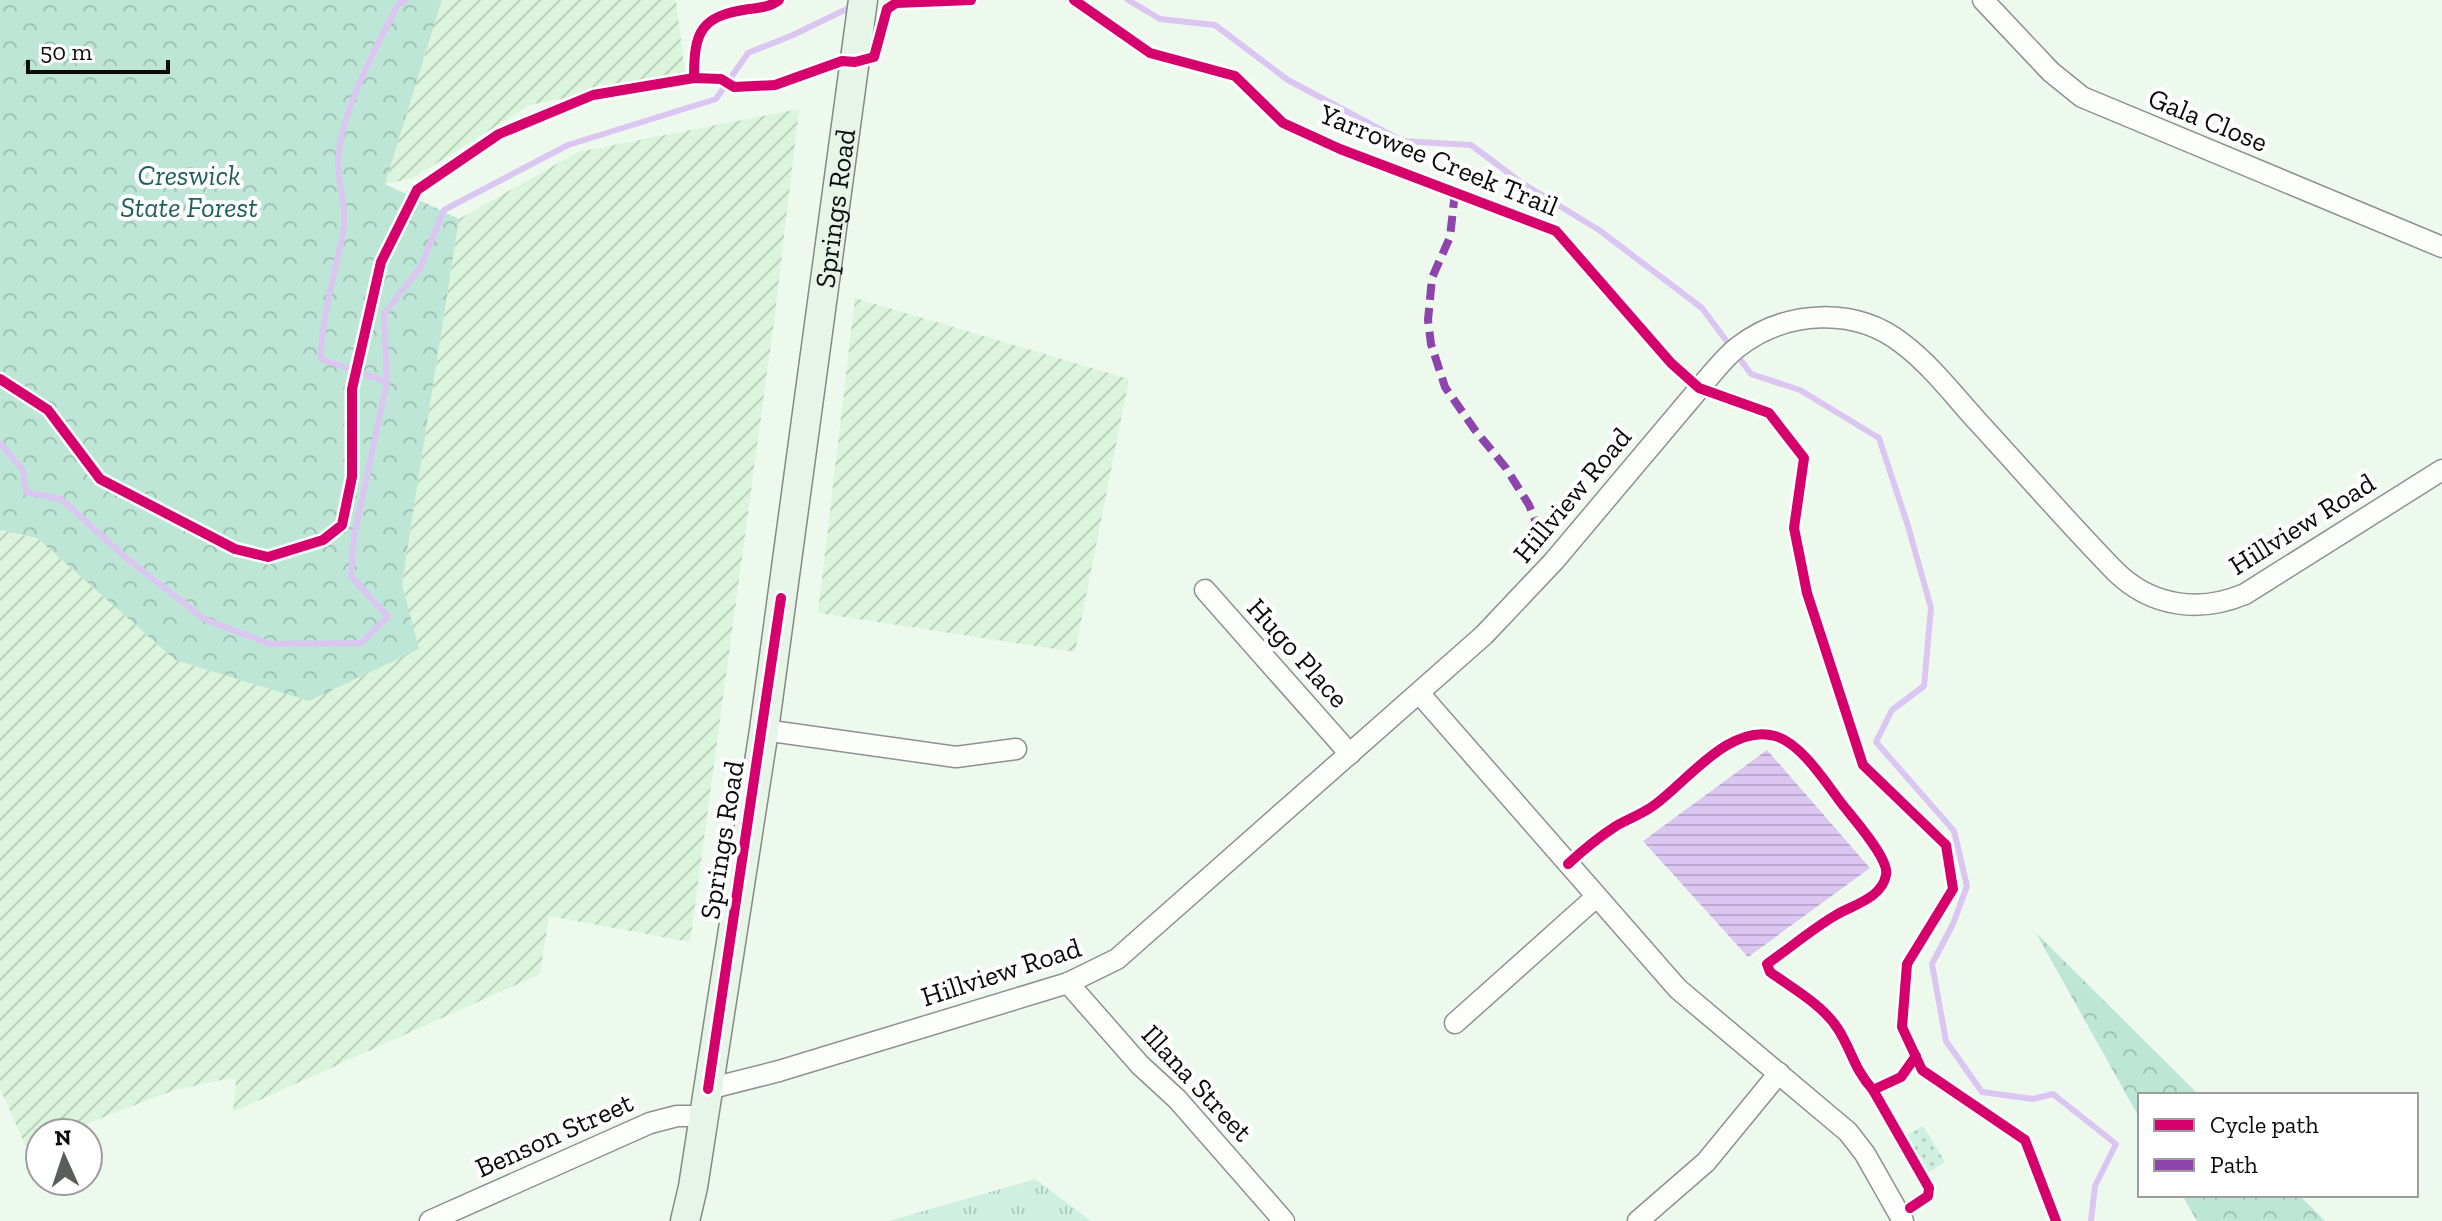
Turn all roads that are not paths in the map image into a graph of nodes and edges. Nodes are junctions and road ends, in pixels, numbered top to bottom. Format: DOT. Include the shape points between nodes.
graph roads {
  1 [pos="863,0"];
  2 [pos="1983,0"];
  3 [pos="2442,247"];
  4 [pos="2442,470"];
  5 [pos="1205,590"];
  6 [pos="1419,693"];
  7 [pos="764,730"];
  8 [pos="1016,749"];
  9 [pos="1350,754"];
  10 [pos="1596,897"];
  11 [pos="1068,983"];
  12 [pos="1455,1023"];
  13 [pos="1779,1073"];
  14 [pos="706,1102"];
  15 [pos="430,1221"];
  16 [pos="685,1221"];
  17 [pos="1284,1221"];
  18 [pos="1638,1221"];
  19 [pos="1903,1221"];
  1 -- 7 [label="street, Springs Road"];
  2 -- 3 [label="street, Gala Close" via="2082,97"];
  4 -- 6 [label="street, Hillview Road" via="2245,594 2211,604 2171,603 2136,589 2116,572 1924,364 1888,333 1853,320 1805,318 1774,326 1736,349 1531,587"];
  5 -- 9 [label="street, Hugo Place"];
  6 -- 9 [label="street, Hillview Road"];
  6 -- 10 [label="street"];
  7 -- 8 [label="street" via="956,757"];
  7 -- 14 [label="street, Springs Road"];
  9 -- 11 [label="street, Hillview Road" via="1125,953"];
  10 -- 12 [label="street"];
  10 -- 13 [label="street" via="1678,989"];
  11 -- 14 [label="street, Hillview Road" via="779,1071"];
  11 -- 17 [label="street, Illana Street"];
  13 -- 18 [label="street" via="1706,1162"];
  13 -- 19 [label="street" via="1848,1132"];
  14 -- 15 [label="street, Benson Street"];
  14 -- 16 [label="street, Springs Road"];
}
